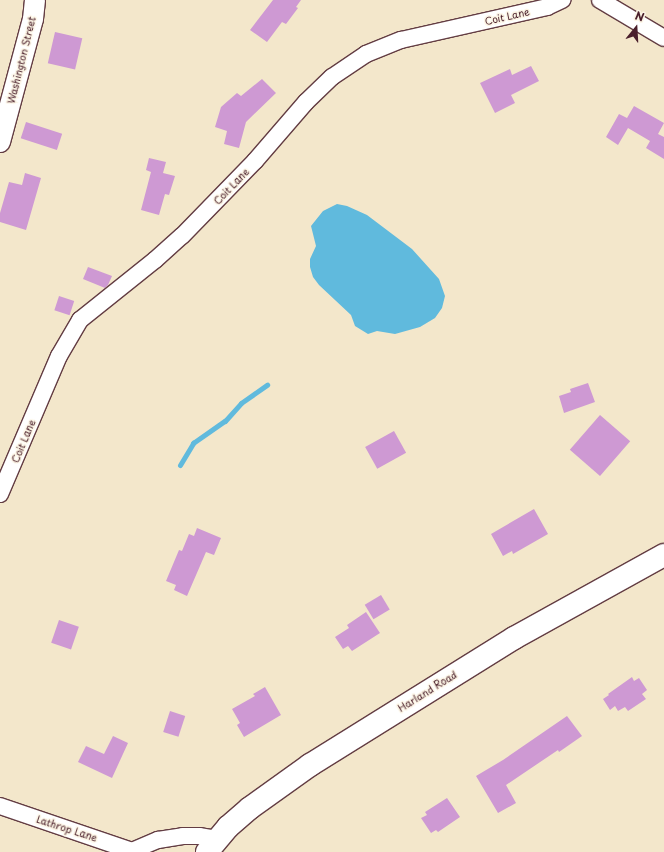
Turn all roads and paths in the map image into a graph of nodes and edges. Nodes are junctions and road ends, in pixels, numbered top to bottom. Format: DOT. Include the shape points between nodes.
graph roads {
  1 [pos="35,0"];
  2 [pos="562,0"];
  3 [pos="600,0"];
  4 [pos="664,38"];
  5 [pos="0,142"];
  6 [pos="0,494"];
  7 [pos="664,555"];
  8 [pos="0,806"];
  9 [pos="212,846"];
  10 [pos="134,851"];
  1 -- 5 [label="street, Washington Street" via="33,19"];
  2 -- 6 [label="street, Coit Lane" via="547,7 401,40 366,54 332,77 306,102 255,162 182,236 80,320 59,356"];
  3 -- 4 [label="street"];
  7 -- 9 [label="main road, Harland Road" via="514,638 317,760 263,797 233,822"];
  8 -- 10 [label="street, Lathrop Lane"];
  9 -- 10 [label="street, Lathrop Lane" via="198,836 183,836 158,840"];
}
